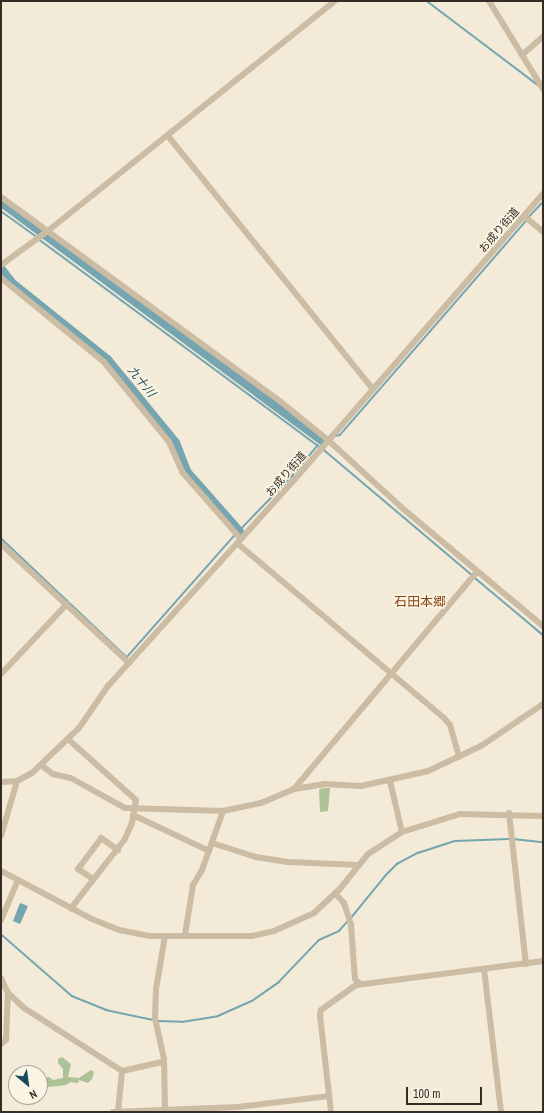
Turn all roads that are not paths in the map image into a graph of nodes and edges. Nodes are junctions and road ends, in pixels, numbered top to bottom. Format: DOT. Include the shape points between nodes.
graph roads {
  1 [pos="335,1"];
  2 [pos="488,1"];
  3 [pos="543,38"];
  4 [pos="522,55"];
  5 [pos="543,89"];
  6 [pos="168,136"];
  7 [pos="543,194"];
  8 [pos="1,197"];
  9 [pos="527,218"];
  10 [pos="49,230"];
  11 [pos="543,232"];
  12 [pos="1,265"];
  13 [pos="1,278"];
  14 [pos="372,388"];
  15 [pos="328,440"];
  16 [pos="239,541"];
  17 [pos="1,544"];
  18 [pos="477,572"];
  19 [pos="67,604"];
  20 [pos="543,626"];
  21 [pos="129,663"];
  22 [pos="391,673"];
  23 [pos="1,674"];
  24 [pos="543,704"];
  25 [pos="68,739"];
  26 [pos="459,757"];
  27 [pos="41,765"];
  28 [pos="17,781"];
  29 [pos="390,781"];
  30 [pos="1,782"];
  31 [pos="294,789"];
  32 [pos="133,812"];
  33 [pos="223,812"];
  34 [pos="510,813"];
  35 [pos="543,816"];
  36 [pos="402,832"];
  37 [pos="1,836"];
  38 [pos="212,843"];
  39 [pos="118,850"];
  40 [pos="209,851"];
  41 [pos="359,865"];
  42 [pos="1,871"];
  43 [pos="92,879"];
  44 [pos="18,880"];
  45 [pos="335,893"];
  46 [pos="71,908"];
  47 [pos="1,920"];
  48 [pos="185,935"];
  49 [pos="165,936"];
  50 [pos="543,961"];
  51 [pos="526,964"];
  52 [pos="484,969"];
  53 [pos="1,978"];
  54 [pos="359,983"];
  55 [pos="8,993"];
  56 [pos="1,1044"];
  57 [pos="162,1062"];
  58 [pos="122,1071"];
  59 [pos="329,1096"];
  60 [pos="165,1110"];
  61 [pos="113,1112"];
  62 [pos="118,1112"];
  63 [pos="331,1112"];
  64 [pos="500,1112"];
  1 -- 6 [label="street"];
  2 -- 4 [label="street"];
  3 -- 4 [label="street"];
  4 -- 5 [label="street"];
  6 -- 10 [label="street"];
  6 -- 14 [label="street"];
  7 -- 9 [label="street, お成り街道"];
  8 -- 10 [label="street"];
  9 -- 11 [label="street"];
  9 -- 14 [label="street, お成り街道"];
  10 -- 12 [label="street"];
  10 -- 15 [label="street" via="249,377"];
  13 -- 16 [label="street" via="104,362 169,442 183,473"];
  14 -- 15 [label="street, お成り街道"];
  15 -- 16 [label="street, お成り街道"];
  15 -- 18 [label="street" via="366,478"];
  16 -- 21 [label="street, お成り街道"];
  16 -- 22 [label="street"];
  17 -- 19 [label="street"];
  18 -- 20 [label="street"];
  18 -- 22 [label="street"];
  19 -- 21 [label="street"];
  19 -- 23 [label="street"];
  21 -- 25 [label="street, お成り街道"];
  22 -- 26 [label="street" via="450,725"];
  22 -- 31 [label="street"];
  24 -- 26 [label="street"];
  25 -- 27 [label="street, お成り街道"];
  25 -- 32 [label="street" via="134,797 136,800"];
  26 -- 29 [label="street" via="439,768"];
  27 -- 28 [label="street, お成り街道"];
  27 -- 32 [label="street" via="53,774 71,778"];
  28 -- 30 [label="street"];
  28 -- 37 [label="street" via="18,786"];
  29 -- 31 [label="street" via="361,786 324,784"];
  29 -- 36 [label="street"];
  31 -- 33 [label="street" via="261,803"];
  32 -- 33 [label="street"];
  32 -- 39 [label="street"];
  32 -- 40 [label="street"];
  33 -- 38 [label="street"];
  34 -- 35 [label="street"];
  34 -- 36 [label="street" via="460,814"];
  34 -- 51 [label="street"];
  36 -- 41 [label="street" via="380,844"];
  38 -- 40 [label="street"];
  38 -- 41 [label="street" via="256,857 288,862"];
  39 -- 43 [label="street"];
  39 -- 43 [label="street" via="101,838 78,869"];
  40 -- 48 [label="street" via="193,885"];
  41 -- 45 [label="street"];
  42 -- 44 [label="street"];
  43 -- 46 [label="street"];
  44 -- 46 [label="street"];
  44 -- 47 [label="street"];
  45 -- 48 [label="street" via="314,912 274,931 252,936"];
  45 -- 54 [label="street" via="344,903 351,925 355,979"];
  46 -- 49 [label="street" via="119,930"];
  48 -- 49 [label="street"];
  49 -- 57 [label="street" via="155,1003 156,1031 164,1059"];
  50 -- 51 [label="street"];
  51 -- 52 [label="street"];
  52 -- 54 [label="street"];
  52 -- 64 [label="street"];
  53 -- 55 [label="street"];
  54 -- 59 [label="street" via="321,1010"];
  55 -- 56 [label="street" via="6,1040"];
  55 -- 58 [label="street" via="35,1016"];
  57 -- 58 [label="street"];
  57 -- 60 [label="street"];
  58 -- 62 [label="street"];
  59 -- 60 [label="street" via="238,1107"];
  59 -- 63 [label="street"];
  60 -- 62 [label="street"];
  61 -- 62 [label="street"];
}
